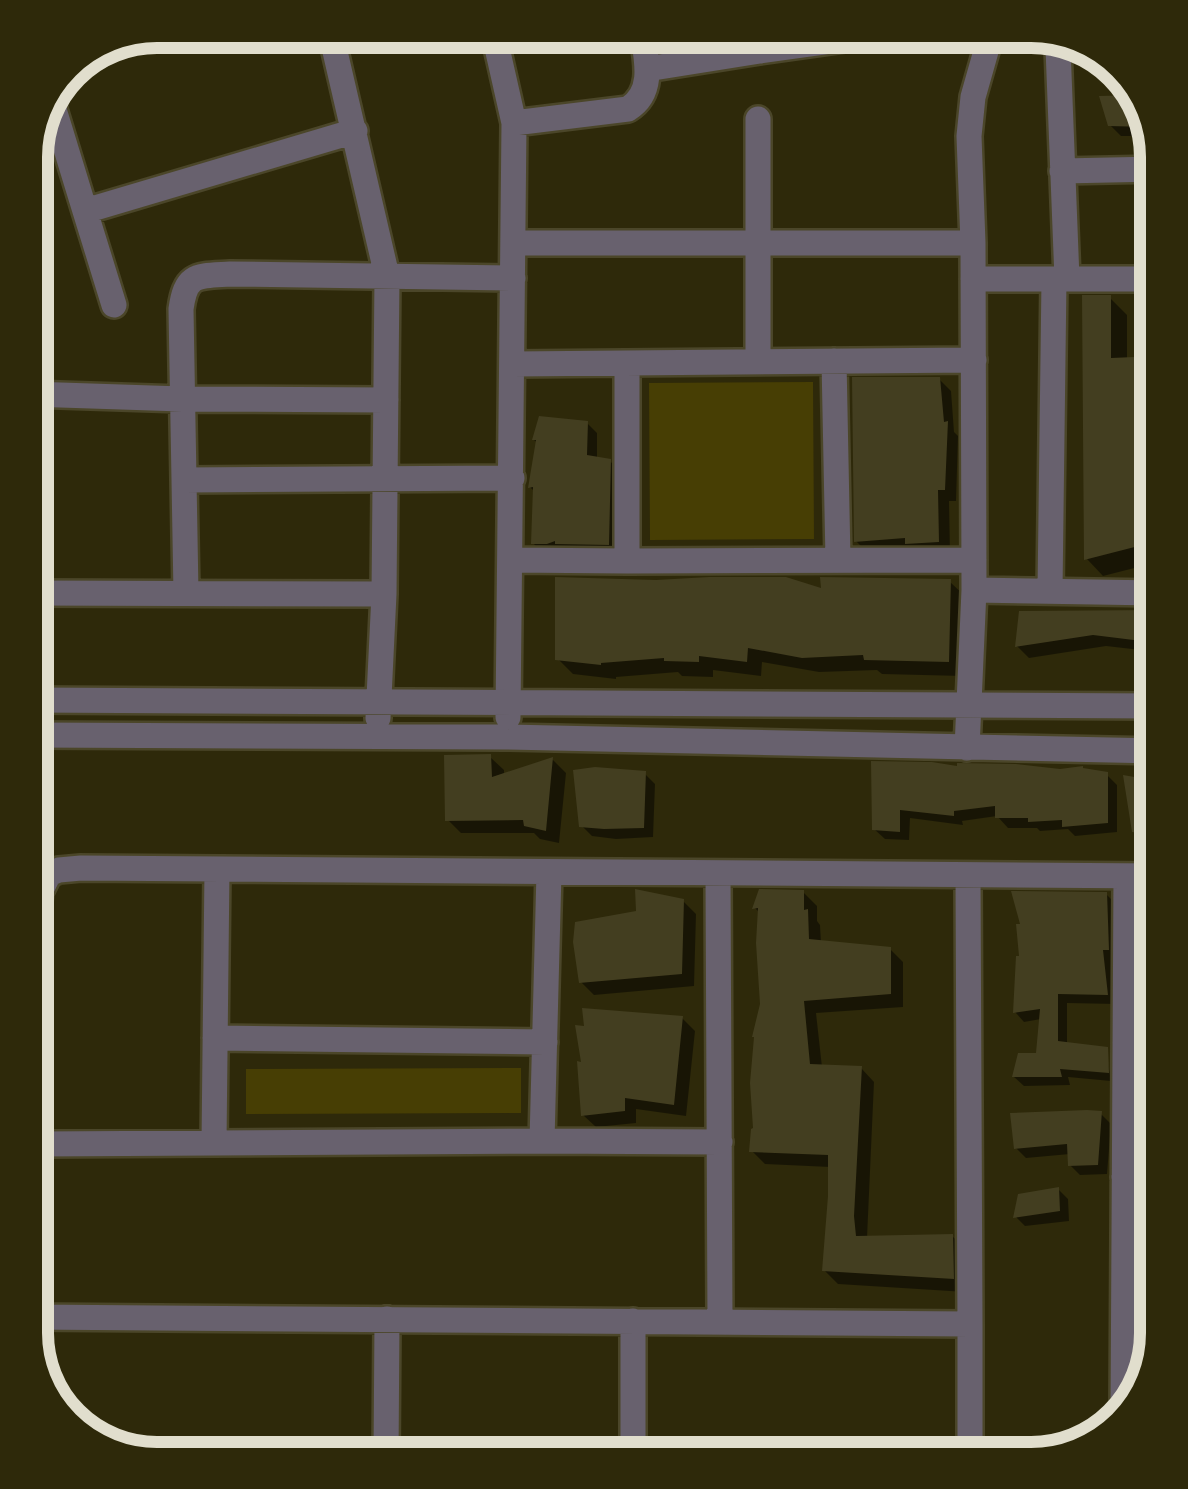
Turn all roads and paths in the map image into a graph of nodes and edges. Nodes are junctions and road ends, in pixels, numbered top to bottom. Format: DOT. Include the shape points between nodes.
graph roads {
  1 [pos="334,48"];
  2 [pos="497,48"];
  3 [pos="644,48"];
  4 [pos="731,48"];
  5 [pos="987,48"];
  6 [pos="1060,51"];
  7 [pos="647,69"];
  8 [pos="56,116"];
  9 [pos="758,119"];
  10 [pos="514,123"];
  11 [pos="355,131"];
  12 [pos="1140,169"];
  13 [pos="1062,171"];
  14 [pos="86,211"];
  15 [pos="513,243"];
  16 [pos="759,244"];
  17 [pos="974,244"];
  18 [pos="387,276"];
  19 [pos="513,278"];
  20 [pos="973,279"];
  21 [pos="1060,279"];
  22 [pos="1140,279"];
  23 [pos="114,305"];
  24 [pos="974,360"];
  25 [pos="834,361"];
  26 [pos="758,362"];
  27 [pos="627,363"];
  28 [pos="513,364"];
  29 [pos="48,395"];
  30 [pos="182,399"];
  31 [pos="386,400"];
  32 [pos="385,478"];
  33 [pos="512,478"];
  34 [pos="184,480"];
  35 [pos="510,560"];
  36 [pos="838,560"];
  37 [pos="974,560"];
  38 [pos="628,561"];
  39 [pos="974,590"];
  40 [pos="1050,591"];
  41 [pos="48,593"];
  42 [pos="186,593"];
  43 [pos="1140,593"];
  44 [pos="384,594"];
  45 [pos="48,700"];
  46 [pos="379,701"];
  47 [pos="508,703"];
  48 [pos="969,704"];
  49 [pos="1140,706"];
  50 [pos="48,735"];
  51 [pos="507,737"];
  52 [pos="377,738"];
  53 [pos="966,748"];
  54 [pos="1140,751"];
  55 [pos="217,870"];
  56 [pos="549,872"];
  57 [pos="718,873"];
  58 [pos="968,875"];
  59 [pos="48,876"];
  60 [pos="1126,876"];
  61 [pos="1140,876"];
  62 [pos="215,1038"];
  63 [pos="544,1042"];
  64 [pos="1124,1042"];
  65 [pos="1140,1042"];
  66 [pos="542,1140"];
  67 [pos="720,1142"];
  68 [pos="214,1143"];
  69 [pos="48,1144"];
  70 [pos="1124,1177"];
  71 [pos="1140,1177"];
  72 [pos="48,1316"];
  73 [pos="387,1319"];
  74 [pos="634,1321"];
  75 [pos="720,1322"];
  76 [pos="970,1324"];
  77 [pos="1122,1393"];
  78 [pos="386,1442"];
  79 [pos="632,1442"];
  80 [pos="970,1442"];
  1 -- 11 [label="street"];
  2 -- 10 [label="street"];
  3 -- 7 [label="street"];
  4 -- 7 [label="street"];
  5 -- 17 [label="street" via="970,112"];
  6 -- 13 [label="street"];
  7 -- 10 [label="street" via="643,95 628,109"];
  8 -- 14 [label="street"];
  9 -- 16 [label="street"];
  10 -- 15 [label="street"];
  11 -- 14 [label="street"];
  11 -- 18 [label="street"];
  12 -- 13 [label="street"];
  13 -- 21 [label="street"];
  14 -- 23 [label="street"];
  15 -- 16 [label="street"];
  15 -- 19 [label="street"];
  16 -- 17 [label="street"];
  16 -- 26 [label="street"];
  17 -- 20 [label="street"];
  18 -- 19 [label="street"];
  18 -- 30 [label="street" via="230,274 191,280 182,309"];
  18 -- 31 [label="street"];
  19 -- 28 [label="street"];
  20 -- 21 [label="street"];
  20 -- 24 [label="street"];
  21 -- 22 [label="street"];
  21 -- 40 [label="street"];
  24 -- 25 [label="street"];
  24 -- 37 [label="street"];
  25 -- 26 [label="street"];
  25 -- 36 [label="street"];
  26 -- 27 [label="street"];
  27 -- 28 [label="street"];
  27 -- 38 [label="street"];
  28 -- 33 [label="street"];
  29 -- 30 [label="street"];
  30 -- 31 [label="street"];
  30 -- 34 [label="street"];
  31 -- 32 [label="street"];
  32 -- 33 [label="street"];
  32 -- 34 [label="street"];
  32 -- 44 [label="street"];
  33 -- 35 [label="street"];
  34 -- 42 [label="street"];
  35 -- 38 [label="street"];
  35 -- 47 [label="street"];
  36 -- 37 [label="street"];
  36 -- 38 [label="street"];
  37 -- 39 [label="street"];
  39 -- 40 [label="street"];
  39 -- 48 [label="street"];
  40 -- 43 [label="street"];
  41 -- 42 [label="street"];
  42 -- 44 [label="street"];
  44 -- 46 [label="street"];
  45 -- 46 [label="street"];
  46 -- 47 [label="street"];
  46 -- 52 [label="street"];
  47 -- 48 [label="street"];
  47 -- 51 [label="street"];
  48 -- 49 [label="street"];
  48 -- 53 [label="street"];
  50 -- 52 [label="street"];
  51 -- 52 [label="street"];
  51 -- 53 [label="street"];
  53 -- 54 [label="street"];
  55 -- 56 [label="street"];
  55 -- 59 [label="street" via="80,868"];
  55 -- 62 [label="street"];
  56 -- 57 [label="street"];
  56 -- 63 [label="street"];
  57 -- 58 [label="street"];
  57 -- 67 [label="street"];
  58 -- 60 [label="street"];
  58 -- 76 [label="street"];
  60 -- 61 [label="street"];
  60 -- 64 [label="street"];
  62 -- 63 [label="street"];
  62 -- 68 [label="street"];
  63 -- 66 [label="street"];
  64 -- 65 [label="street"];
  64 -- 70 [label="street"];
  66 -- 67 [label="street"];
  66 -- 68 [label="street"];
  67 -- 75 [label="street"];
  68 -- 69 [label="street"];
  70 -- 71 [label="street"];
  70 -- 77 [label="street"];
  72 -- 73 [label="street"];
  73 -- 74 [label="street"];
  73 -- 78 [label="street"];
  74 -- 75 [label="street"];
  74 -- 79 [label="street"];
  75 -- 76 [label="street"];
  76 -- 80 [label="street"];
}
